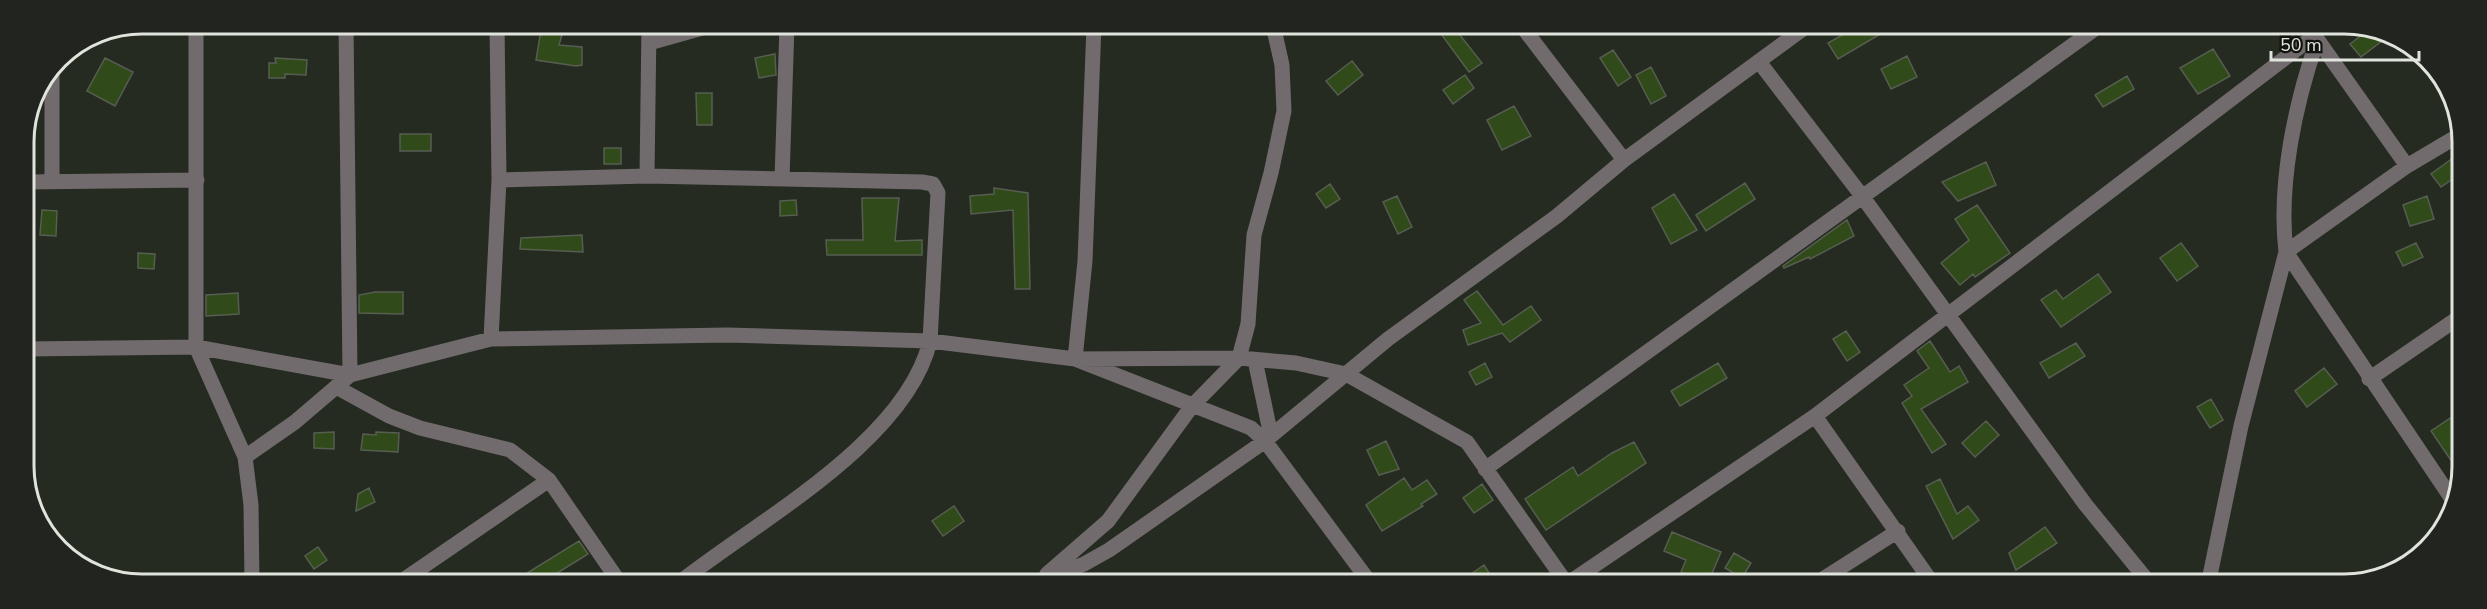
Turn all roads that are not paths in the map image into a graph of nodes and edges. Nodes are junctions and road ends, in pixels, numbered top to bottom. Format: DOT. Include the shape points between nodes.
graph roads {
  1 [pos="196,34"];
  2 [pos="346,34"];
  3 [pos="497,34"];
  4 [pos="649,34"];
  5 [pos="681,34"];
  6 [pos="787,34"];
  7 [pos="1094,34"];
  8 [pos="1275,34"];
  9 [pos="1527,34"];
  10 [pos="1797,34"];
  11 [pos="2088,34"];
  12 [pos="2313,35"];
  13 [pos="649,43"];
  14 [pos="1760,63"];
  15 [pos="52,84"];
  16 [pos="2452,139"];
  17 [pos="1624,160"];
  18 [pos="2408,166"];
  19 [pos="647,176"];
  20 [pos="782,179"];
  21 [pos="197,180"];
  22 [pos="499,180"];
  23 [pos="35,182"];
  24 [pos="52,182"];
  25 [pos="1862,196"];
  26 [pos="2286,252"];
  27 [pos="1948,315"];
  28 [pos="2452,322"];
  29 [pos="490,339"];
  30 [pos="930,340"];
  31 [pos="196,347"];
  32 [pos="34,349"];
  33 [pos="1239,358"];
  34 [pos="1075,359"];
  35 [pos="1255,360"];
  36 [pos="1346,374"];
  37 [pos="350,375"];
  38 [pos="2369,379"];
  39 [pos="338,388"];
  40 [pos="1192,406"];
  41 [pos="1815,416"];
  42 [pos="1268,439"];
  43 [pos="244,457"];
  44 [pos="1485,469"];
  45 [pos="549,480"];
  46 [pos="2449,494"];
  47 [pos="1898,531"];
  48 [pos="252,574"];
  49 [pos="412,574"];
  50 [pos="614,574"];
  51 [pos="691,574"];
  52 [pos="1047,574"];
  53 [pos="1058,574"];
  54 [pos="1364,574"];
  55 [pos="1560,574"];
  56 [pos="1582,574"];
  57 [pos="1831,574"];
  58 [pos="1926,574"];
  59 [pos="2142,574"];
  60 [pos="2210,574"];
  1 -- 21 [label="street"];
  2 -- 37 [label="street"];
  3 -- 22 [label="street"];
  4 -- 13 [label="street"];
  5 -- 13 [label="street"];
  6 -- 20 [label="street"];
  7 -- 34 [label="street" via="1084,261"];
  8 -- 33 [label="street" via="1282,65 1284,111 1254,235 1248,324"];
  9 -- 17 [label="street"];
  10 -- 14 [label="street"];
  11 -- 25 [label="street"];
  12 -- 18 [label="street"];
  12 -- 26 [label="street" via="2290,147"];
  12 -- 27 [label="street"];
  13 -- 19 [label="street"];
  14 -- 17 [label="street"];
  14 -- 25 [label="street"];
  15 -- 24 [label="street"];
  16 -- 18 [label="street"];
  17 -- 36 [label="street" via="1557,216"];
  18 -- 26 [label="street"];
  19 -- 20 [label="street"];
  19 -- 22 [label="street"];
  20 -- 30 [label="street" via="933,184 938,193"];
  21 -- 24 [label="street"];
  21 -- 31 [label="street"];
  22 -- 29 [label="street"];
  23 -- 24 [label="street"];
  25 -- 27 [label="street"];
  25 -- 44 [label="street"];
  26 -- 38 [label="street"];
  26 -- 60 [label="street" via="2241,426"];
  27 -- 41 [label="street"];
  27 -- 59 [label="street" via="2085,504"];
  28 -- 38 [label="street"];
  29 -- 30 [label="street" via="728,335"];
  29 -- 37 [label="street"];
  30 -- 34 [label="street"];
  30 -- 51 [label="street" via="913,385 889,415 813,486"];
  31 -- 32 [label="street"];
  31 -- 37 [label="street"];
  31 -- 43 [label="street"];
  33 -- 34 [label="street"];
  33 -- 35 [label="street"];
  33 -- 40 [label="street"];
  34 -- 40 [label="street"];
  35 -- 36 [label="street" via="1296,363"];
  35 -- 42 [label="street"];
  36 -- 42 [label="street"];
  36 -- 44 [label="street" via="1454,433 1467,442"];
  37 -- 39 [label="street"];
  38 -- 46 [label="street"];
  39 -- 43 [label="street"];
  39 -- 45 [label="street" via="388,416 420,428 510,450"];
  40 -- 42 [label="street" via="1251,428"];
  40 -- 52 [label="street" via="1108,521"];
  41 -- 47 [label="street"];
  41 -- 56 [label="street"];
  42 -- 53 [label="street" via="1109,550"];
  42 -- 54 [label="street"];
  43 -- 48 [label="street" via="251,506"];
  44 -- 55 [label="street"];
  45 -- 49 [label="street"];
  45 -- 50 [label="street"];
  47 -- 57 [label="street"];
  47 -- 58 [label="street"];
}
